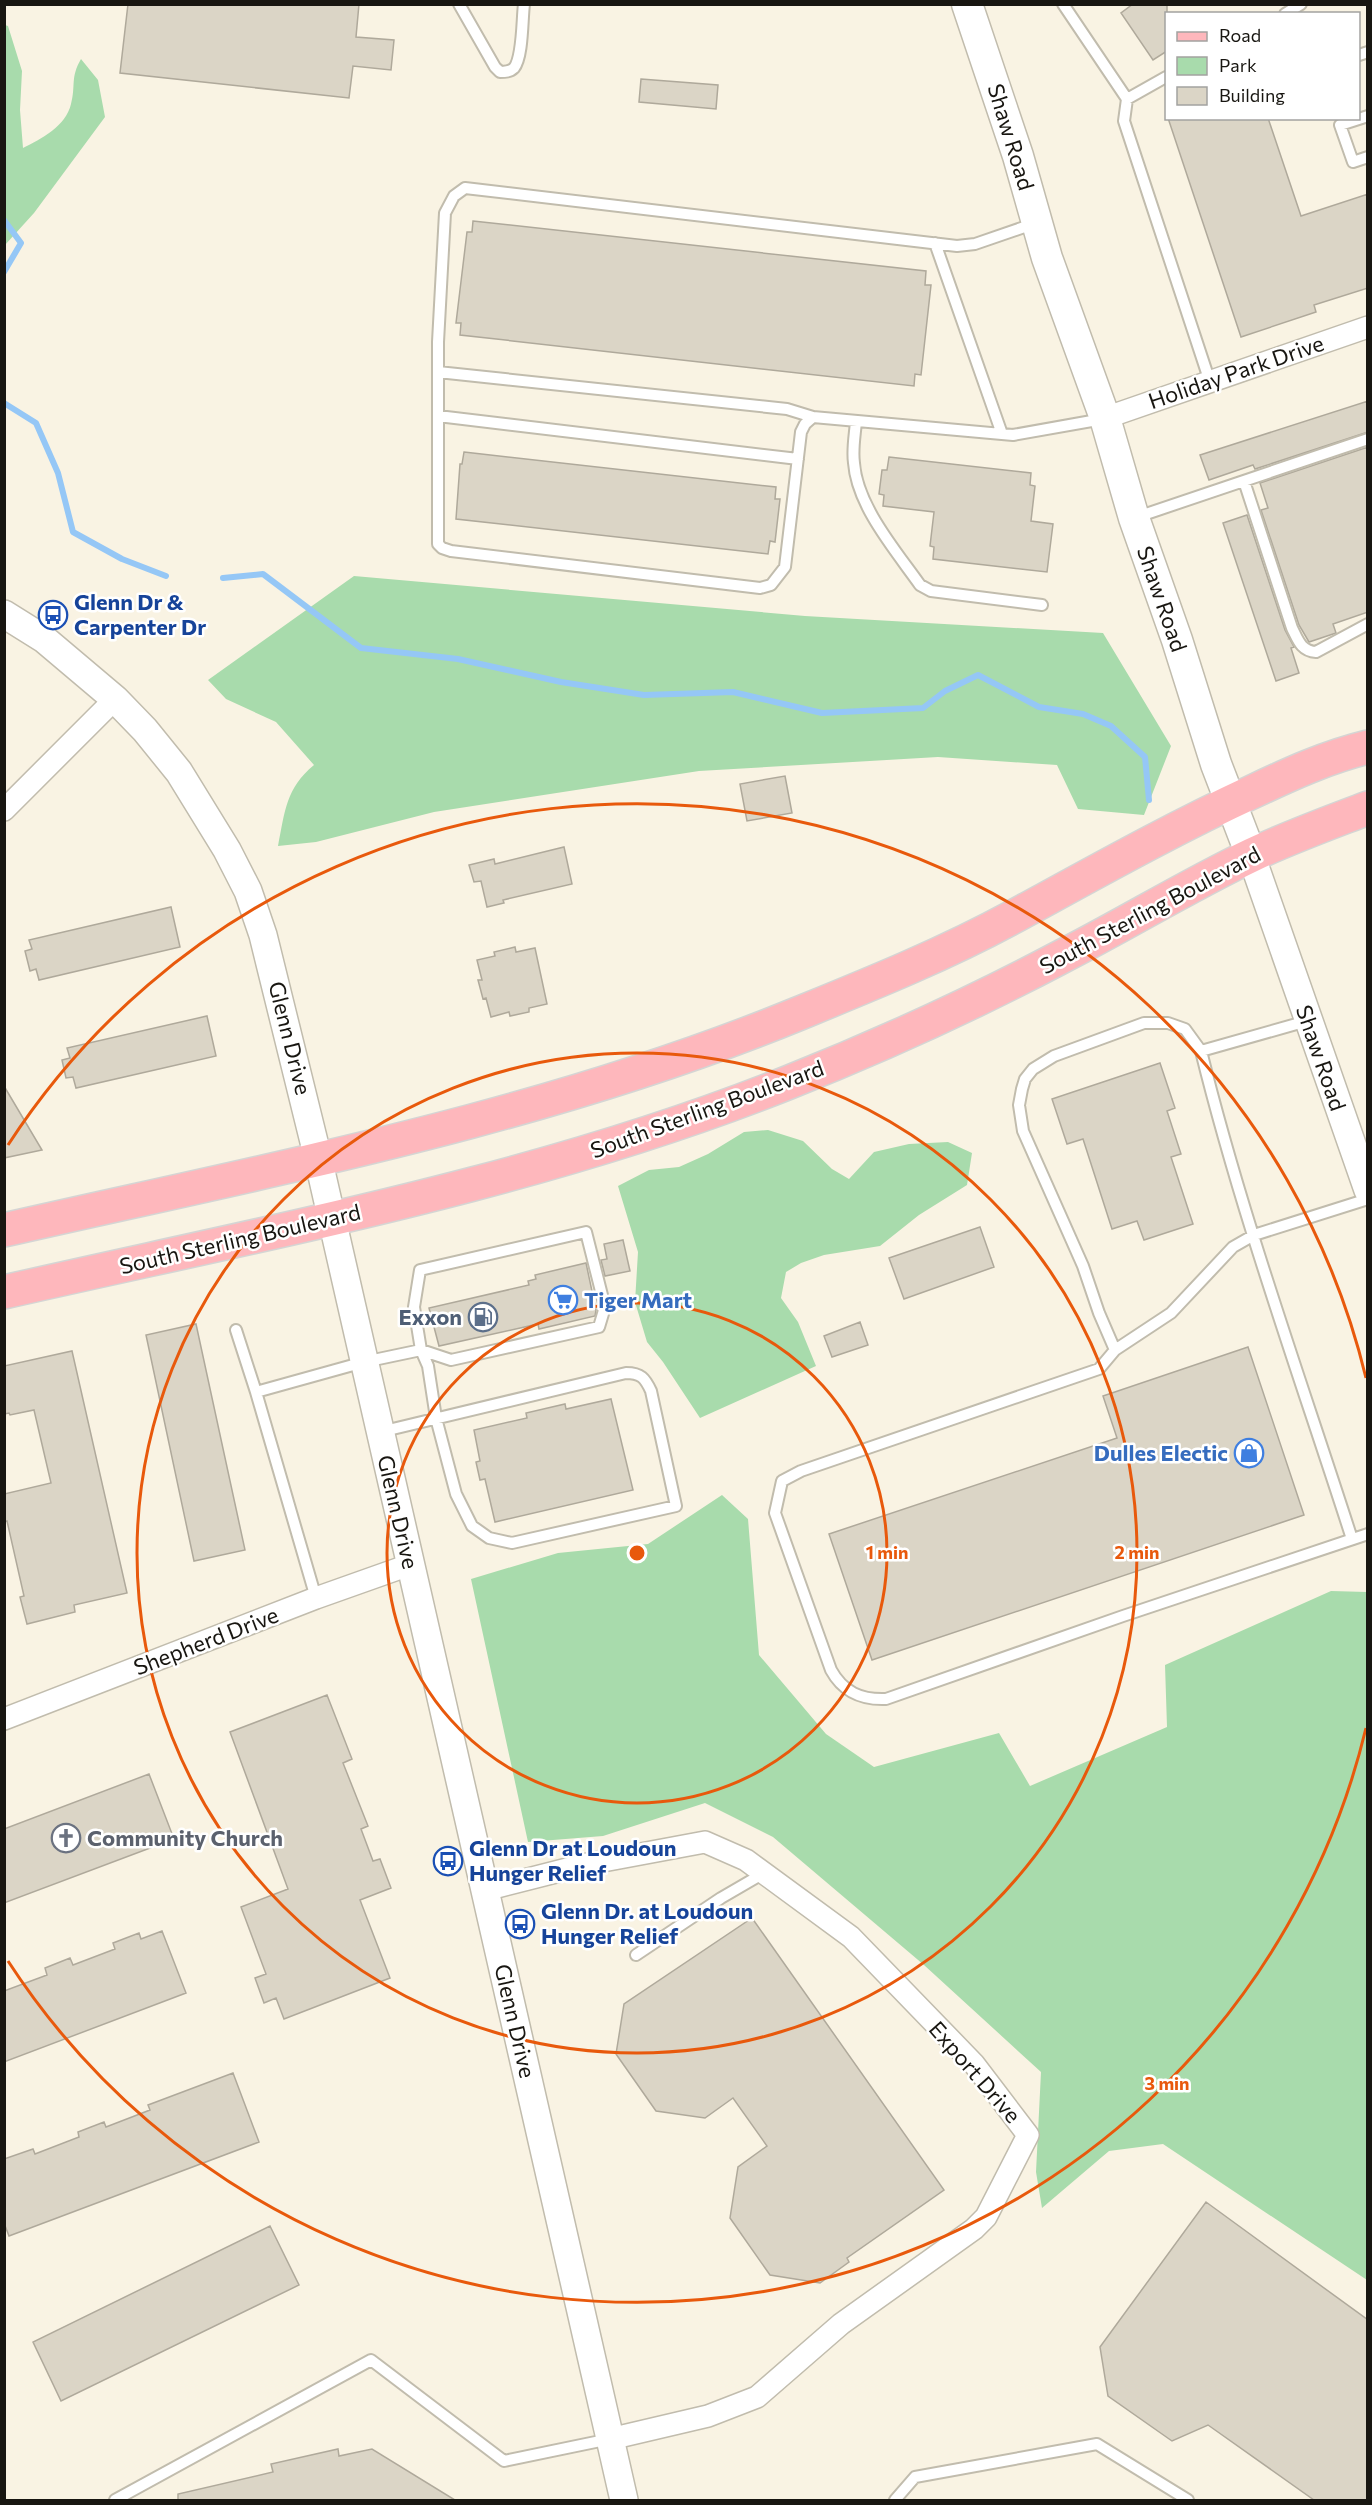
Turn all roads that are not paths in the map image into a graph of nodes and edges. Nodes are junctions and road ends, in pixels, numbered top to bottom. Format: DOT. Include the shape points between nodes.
graph roads {
  1 [pos="459,4"];
  2 [pos="524,4"];
  3 [pos="967,4"];
  4 [pos="1063,4"];
  5 [pos="1301,4"];
  6 [pos="1287,10"];
  7 [pos="1165,78"];
  8 [pos="1127,99"];
  9 [pos="1356,120"];
  10 [pos="1368,157"];
  11 [pos="1036,223"];
  12 [pos="935,243"];
  13 [pos="1368,327"];
  14 [pos="438,372"];
  15 [pos="1210,382"];
  16 [pos="438,416"];
  17 [pos="813,417"];
  18 [pos="1105,418"];
  19 [pos="856,421"];
  20 [pos="1002,434"];
  21 [pos="1368,439"];
  22 [pos="798,459"];
  23 [pos="1244,481"];
  24 [pos="1134,518"];
  25 [pos="1042,605"];
  26 [pos="4,614"];
  27 [pos="1368,624"];
  28 [pos="115,699"];
  29 [pos="1368,747"];
  30 [pos="1231,802"];
  31 [pos="1368,808"];
  32 [pos="4,810"];
  33 [pos="1251,855"];
  34 [pos="1307,1021"];
  35 [pos="1201,1051"];
  36 [pos="318,1158"];
  37 [pos="1368,1190"];
  38 [pos="1368,1199"];
  39 [pos="332,1219"];
  40 [pos="4,1230"];
  41 [pos="1254,1235"];
  42 [pos="4,1292"];
  43 [pos="236,1330"];
  44 [pos="422,1350"];
  45 [pos="1115,1350"];
  46 [pos="364,1362"];
  47 [pos="256,1392"];
  48 [pos="436,1418"];
  49 [pos="380,1432"];
  50 [pos="1368,1534"];
  51 [pos="1352,1539"];
  52 [pos="409,1565"];
  53 [pos="316,1598"];
  54 [pos="4,1719"];
  55 [pos="764,1873"];
  56 [pos="485,1890"];
  57 [pos="636,1954"];
  58 [pos="610,2439"];
  59 [pos="115,2500"];
  60 [pos="624,2500"];
  61 [pos="896,2500"];
  62 [pos="1188,2500"];
  1 -- 2 [label="lane" via="495,67 500,72 509,72 519,54"];
  3 -- 11 [label="main road, Shaw Road"];
  4 -- 8 [label="lane"];
  5 -- 6 [label="lane"];
  7 -- 8 [label="lane"];
  8 -- 15 [label="lane" via="1124,121"];
  9 -- 10 [label="lane" via="1340,125 1353,162"];
  11 -- 12 [label="lane" via="975,244"];
  11 -- 18 [label="main road, Shaw Road"];
  12 -- 14 [label="lane" via="465,188 453,196 445,213"];
  12 -- 20 [label="lane"];
  13 -- 15 [label="street, Holiday Park Drive"];
  14 -- 16 [label="lane"];
  14 -- 17 [label="lane" via="787,409"];
  15 -- 18 [label="street, Holiday Park Drive"];
  16 -- 22 [label="lane"];
  16 -- 22 [label="lane" via="437,534 442,548 760,588 771,585 785,567"];
  17 -- 19 [label="lane"];
  17 -- 22 [label="lane" via="801,432"];
  18 -- 20 [label="lane" via="1023,434"];
  18 -- 24 [label="main road, Shaw Road"];
  19 -- 20 [label="lane"];
  19 -- 25 [label="lane" via="854,466 862,492 877,526 920,585 930,591"];
  21 -- 23 [label="lane"];
  23 -- 24 [label="lane"];
  23 -- 27 [label="lane" via="1292,628 1302,647 1316,652"];
  24 -- 30 [label="main road, Shaw Road"];
  26 -- 28 [label="street, Glenn Drive" via="44,639"];
  28 -- 32 [label="street"];
  28 -- 36 [label="street, Glenn Drive" via="179,772 248,891 281,999"];
  29 -- 30 [label="main road" via="1313,764"];
  30 -- 33 [label="main road, Shaw Road"];
  30 -- 36 [label="main road" via="1008,920 729,1041 514,1110"];
  31 -- 33 [label="main road, South Sterling Boulevard"];
  33 -- 34 [label="street, Shaw Road"];
  33 -- 39 [label="main road, South Sterling Boulevard" via="981,999 784,1084 621,1143"];
  34 -- 35 [label="lane"];
  34 -- 37 [label="street, Shaw Road"];
  35 -- 41 [label="lane"];
  35 -- 45 [label="lane" via="1185,1029 1168,1023 1144,1023 1054,1056 1024,1079 1019,1105 1023,1131 1083,1266"];
  36 -- 39 [label="street, Glenn Drive"];
  36 -- 40 [label="main road"];
  38 -- 41 [label="lane"];
  39 -- 42 [label="main road, South Sterling Boulevard"];
  39 -- 46 [label="street, Glenn Drive"];
  41 -- 45 [label="lane" via="1233,1247 1171,1313"];
  41 -- 51 [label="lane"];
  43 -- 47 [label="lane"];
  44 -- 44 [label="lane" via="451,1360 599,1327 605,1307 586,1232 420,1270 414,1307"];
  44 -- 46 [label="lane"];
  44 -- 48 [label="lane"];
  45 -- 51 [label="lane" via="1099,1370 801,1471 782,1481 775,1514 831,1670 847,1690 870,1700 886,1699"];
  46 -- 47 [label="lane"];
  46 -- 49 [label="street, Glenn Drive"];
  47 -- 53 [label="lane"];
  48 -- 48 [label="lane" via="626,1372 638,1373 651,1391 676,1506 512,1544 489,1538 472,1526 456,1494"];
  48 -- 49 [label="lane"];
  49 -- 52 [label="street, Glenn Drive"];
  50 -- 51 [label="lane"];
  52 -- 53 [label="street, Shepherd Drive"];
  52 -- 56 [label="street, Glenn Drive"];
  53 -- 54 [label="street, Shepherd Drive"];
  55 -- 56 [label="street, Export Drive" via="746,1860 705,1842 587,1864"];
  55 -- 57 [label="lane"];
  55 -- 58 [label="street, Export Drive" via="850,1937 974,2064 1028,2135 986,2217 974,2229 841,2324 757,2397 708,2416"];
  56 -- 58 [label="street, Glenn Drive"];
  58 -- 59 [label="lane" via="504,2460 371,2360"];
  58 -- 60 [label="street, Glenn Drive"];
  61 -- 62 [label="lane" via="915,2477 1097,2444"];
}
